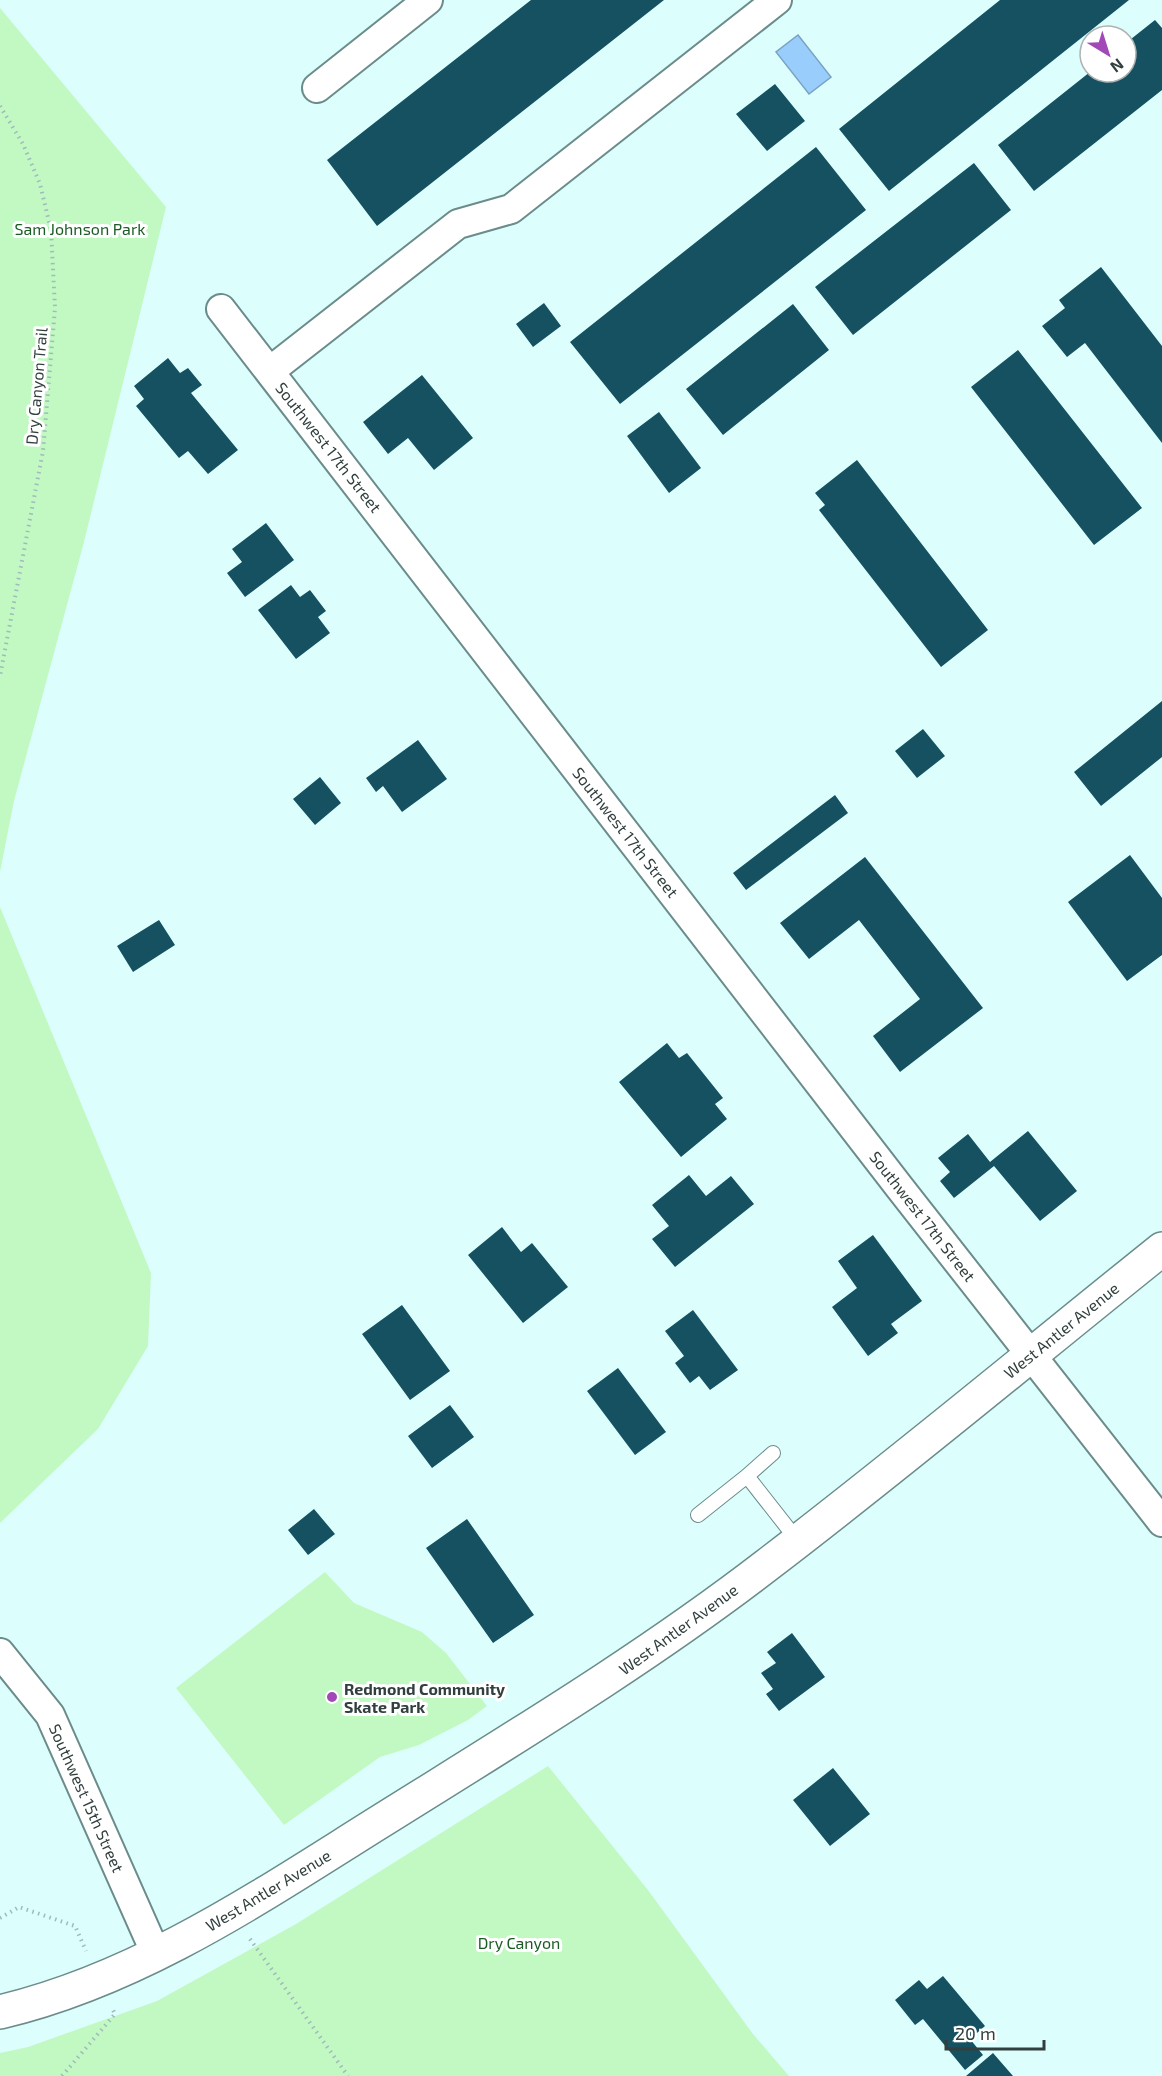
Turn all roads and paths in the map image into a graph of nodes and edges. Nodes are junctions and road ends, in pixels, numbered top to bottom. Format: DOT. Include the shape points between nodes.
graph roads {
  1 [pos="428,0"];
  2 [pos="777,0"];
  3 [pos="317,88"];
  4 [pos="0,106"];
  5 [pos="221,309"];
  6 [pos="270,371"];
  7 [pos="0,676"];
  8 [pos="1162,1249"];
  9 [pos="1031,1354"];
  10 [pos="773,1453"];
  11 [pos="747,1476"];
  12 [pos="698,1515"];
  13 [pos="1162,1522"];
  14 [pos="798,1541"];
  15 [pos="0,1653"];
  16 [pos="232,1914"];
  17 [pos="156,1954"];
  18 [pos="0,2012"];
  19 [pos="348,2076"];
  1 -- 3 [label="street"];
  2 -- 6 [label="street" via="511,209 458,224"];
  4 -- 7 [label="path, Dry Canyon Trail" via="23,144 40,184 51,231 55,308 43,451"];
  5 -- 6 [label="street, Southwest 17th Street"];
  6 -- 9 [label="street, Southwest 17th Street"];
  8 -- 9 [label="street, West Antler Avenue"];
  9 -- 13 [label="street, Southwest 17th Street"];
  9 -- 14 [label="street, West Antler Avenue"];
  10 -- 11 [label="lane"];
  11 -- 12 [label="lane"];
  11 -- 14 [label="lane"];
  14 -- 16 [label="street, West Antler Avenue" via="618,1672"];
  15 -- 17 [label="street, Southwest 15th Street" via="50,1715"];
  16 -- 17 [label="street, West Antler Avenue"];
  16 -- 19 [label="path"];
  17 -- 18 [label="street, West Antler Avenue" via="48,2000"];
}
